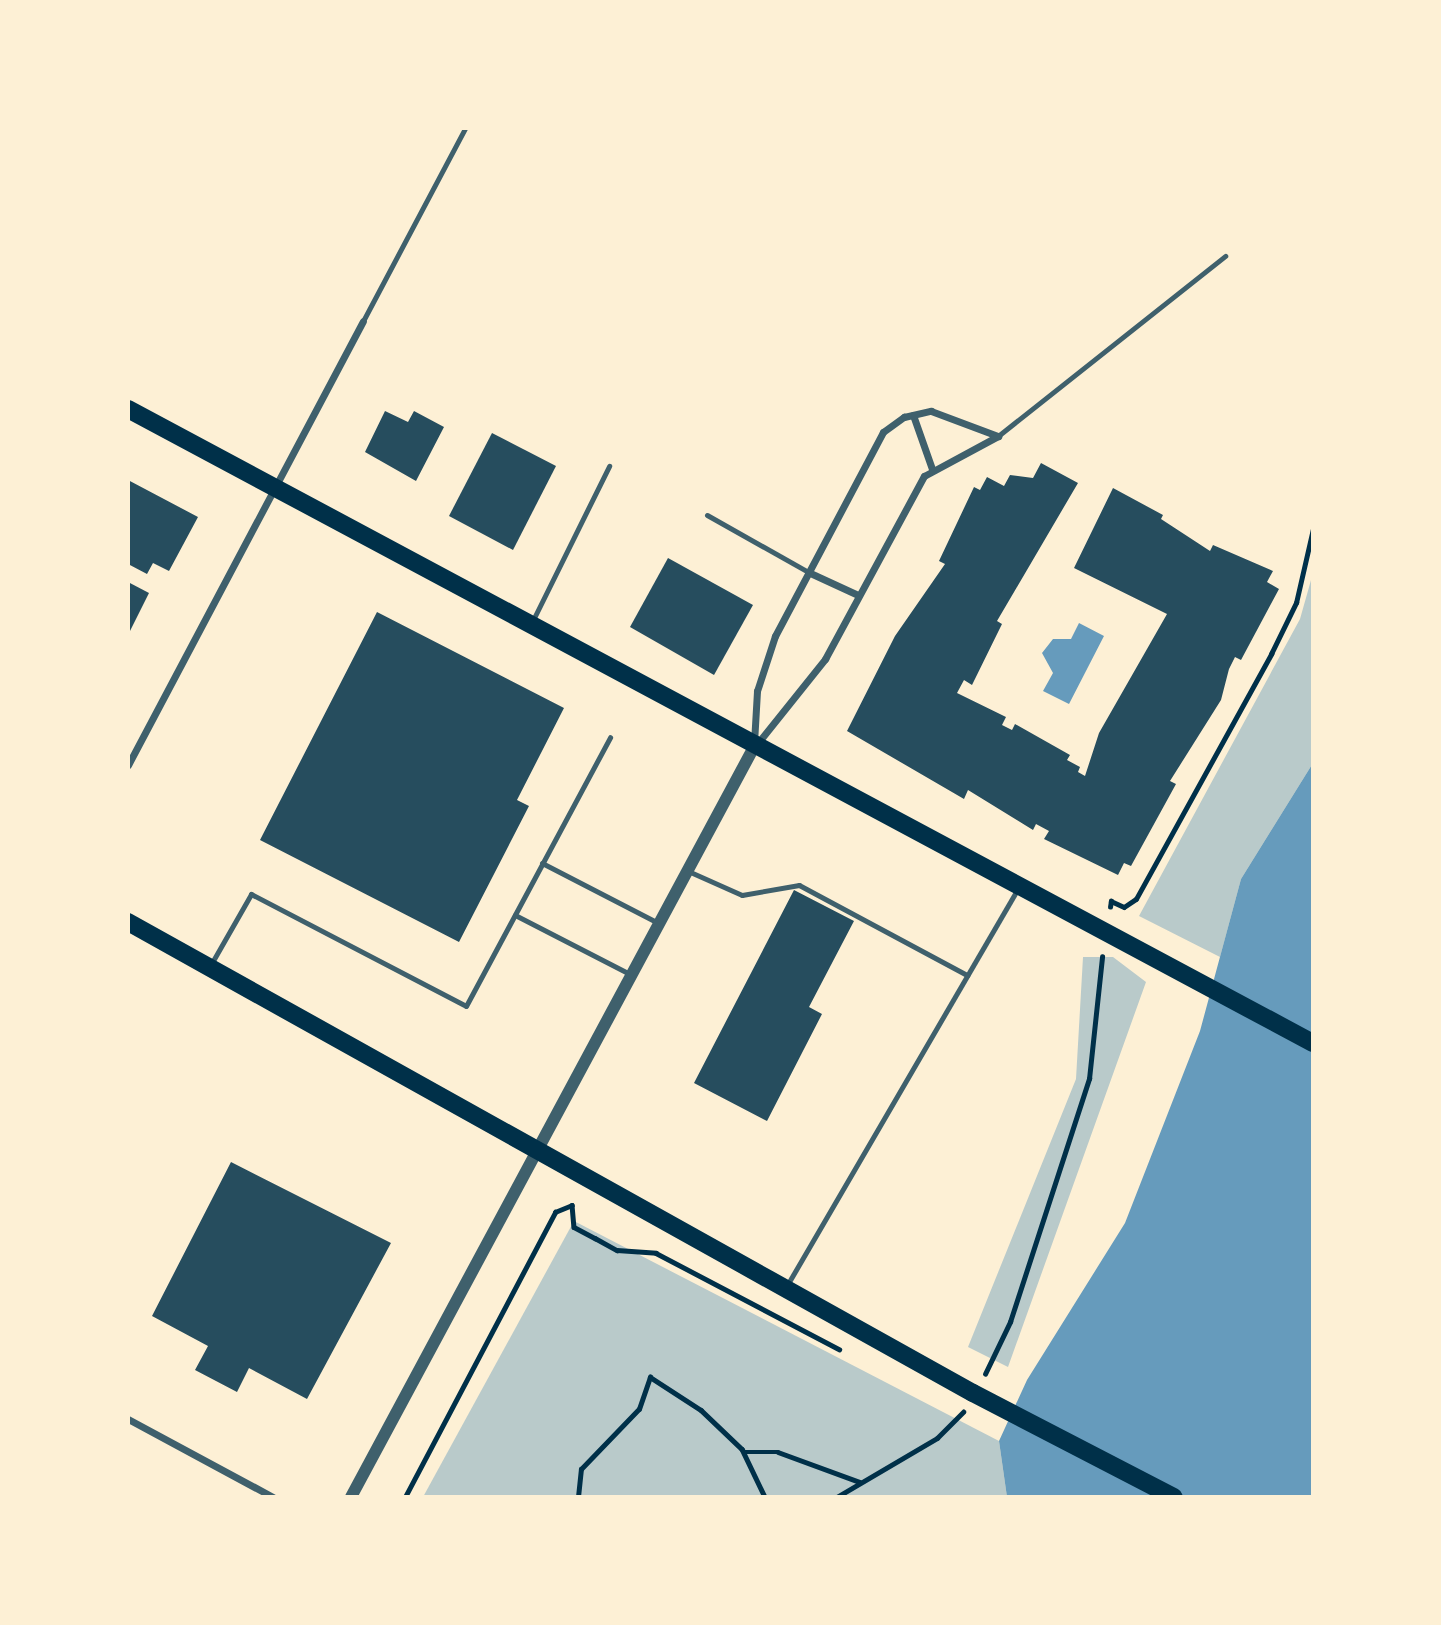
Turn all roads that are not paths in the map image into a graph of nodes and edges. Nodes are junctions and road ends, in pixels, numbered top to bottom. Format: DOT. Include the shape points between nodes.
graph roads {
  1 [pos="465,128"];
  2 [pos="1225,256"];
  3 [pos="363,321"];
  4 [pos="128,410"];
  5 [pos="913,415"];
  6 [pos="998,436"];
  7 [pos="609,466"];
  8 [pos="932,470"];
  9 [pos="274,488"];
  10 [pos="707,515"];
  11 [pos="808,572"];
  12 [pos="858,595"];
  13 [pos="530,626"];
  14 [pos="610,737"];
  15 [pos="754,747"];
  16 [pos="128,765"];
  17 [pos="542,863"];
  18 [pos="688,871"];
  19 [pos="1018,888"];
  20 [pos="515,915"];
  21 [pos="128,922"];
  22 [pos="660,924"];
  23 [pos="209,968"];
  24 [pos="633,975"];
  25 [pos="967,975"];
  26 [pos="1313,1044"];
  27 [pos="539,1151"];
  28 [pos="785,1290"];
  29 [pos="128,1419"];
  30 [pos="273,1497"];
  31 [pos="351,1497"];
  32 [pos="1174,1497"];
  1 -- 3 [label="lane"];
  2 -- 6 [label="lane"];
  3 -- 9 [label="street"];
  4 -- 9 [label="main road"];
  5 -- 6 [label="street" via="931,411"];
  5 -- 8 [label="street"];
  5 -- 11 [label="street" via="883,432"];
  6 -- 8 [label="street"];
  7 -- 13 [label="lane"];
  8 -- 12 [label="street"];
  9 -- 13 [label="main road"];
  9 -- 16 [label="street"];
  10 -- 11 [label="lane"];
  11 -- 12 [label="street"];
  11 -- 15 [label="street" via="757,691"];
  12 -- 15 [label="street" via="799,697"];
  13 -- 15 [label="main road"];
  14 -- 17 [label="lane"];
  15 -- 18 [label="street"];
  15 -- 19 [label="main road"];
  17 -- 20 [label="lane"];
  17 -- 22 [label="lane"];
  18 -- 22 [label="street"];
  18 -- 25 [label="lane" via="742,895 799,885"];
  19 -- 25 [label="lane"];
  19 -- 26 [label="main road"];
  20 -- 23 [label="lane" via="466,1006 251,894"];
  20 -- 24 [label="lane"];
  21 -- 23 [label="main road"];
  22 -- 24 [label="street"];
  23 -- 27 [label="main road"];
  24 -- 27 [label="street"];
  25 -- 28 [label="lane"];
  27 -- 28 [label="main road"];
  27 -- 31 [label="street"];
  28 -- 32 [label="main road"];
  29 -- 30 [label="street"];
}
